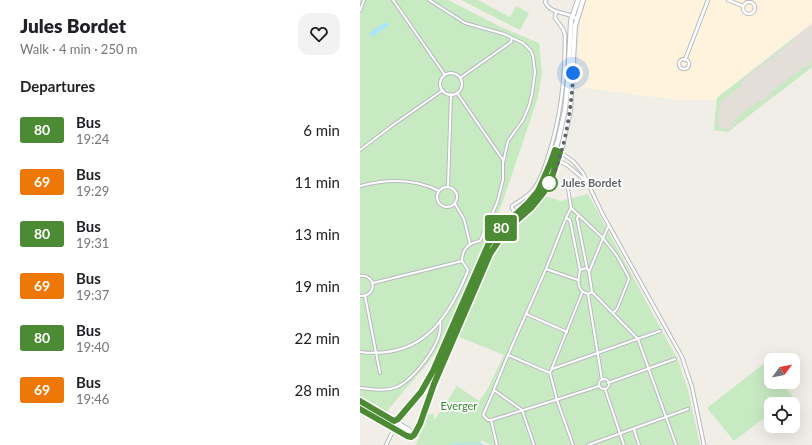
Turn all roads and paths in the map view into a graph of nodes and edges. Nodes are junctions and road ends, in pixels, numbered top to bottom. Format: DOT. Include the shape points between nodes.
graph roads {
  1 [pos="364,0"];
  2 [pos="393,0"];
  3 [pos="429,0"];
  4 [pos="546,0"];
  5 [pos="578,0"];
  6 [pos="583,0"];
  7 [pos="708,0"];
  8 [pos="728,0"];
  9 [pos="743,6"];
  10 [pos="360,12"];
  11 [pos="556,12"];
  12 [pos="572,15"];
  13 [pos="577,19"];
  14 [pos="512,38"];
  15 [pos="685,60"];
  16 [pos="445,75"];
  17 [pos="460,78"];
  18 [pos="443,90"];
  19 [pos="457,93"];
  20 [pos="451,94"];
  21 [pos="360,150"];
  22 [pos="555,150"];
  23 [pos="560,152"];
  24 [pos="550,157"];
  25 [pos="504,160"];
  26 [pos="558,160"];
  27 [pos="588,183"];
  28 [pos="360,186"];
  29 [pos="448,186"];
  30 [pos="568,188"];
  31 [pos="439,191"];
  32 [pos="455,204"];
  33 [pos="571,208"];
  34 [pos="516,214"];
  35 [pos="579,215"];
  36 [pos="566,218"];
  37 [pos="577,218"];
  38 [pos="570,220"];
  39 [pos="609,225"];
  40 [pos="603,238"];
  41 [pos="470,244"];
  42 [pos="462,261"];
  43 [pos="587,268"];
  44 [pos="546,269"];
  45 [pos="580,270"];
  46 [pos="589,272"];
  47 [pos="360,275"];
  48 [pos="578,280"];
  49 [pos="373,283"];
  50 [pos="592,292"];
  51 [pos="582,293"];
  52 [pos="588,294"];
  53 [pos="360,296"];
  54 [pos="365,296"];
  55 [pos="613,313"];
  56 [pos="526,314"];
  57 [pos="440,322"];
  58 [pos="567,332"];
  59 [pos="660,332"];
  60 [pos="638,339"];
  61 [pos="360,352"];
  62 [pos="376,353"];
  63 [pos="598,353"];
  64 [pos="508,355"];
  65 [pos="675,359"];
  66 [pos="649,368"];
  67 [pos="551,370"];
  68 [pos="380,373"];
  69 [pos="550,373"];
  70 [pos="602,380"];
  71 [pos="608,383"];
  72 [pos="599,386"];
  73 [pos="360,388"];
  74 [pos="605,389"];
  75 [pos="494,390"];
  76 [pos="558,400"];
  77 [pos="360,401"];
  78 [pos="360,409"];
  79 [pos="688,409"];
  80 [pos="522,410"];
  81 [pos="382,415"];
  82 [pos="666,417"];
  83 [pos="379,420"];
  84 [pos="491,420"];
  85 [pos="394,421"];
  86 [pos="394,429"];
  87 [pos="634,429"];
  88 [pos="621,434"];
  89 [pos="407,436"];
  90 [pos="386,445"];
  91 [pos="497,445"];
  92 [pos="534,445"];
  93 [pos="574,445"];
  94 [pos="588,445"];
  95 [pos="624,445"];
  96 [pos="640,445"];
  97 [pos="676,445"];
  98 [pos="704,445"];
  1 -- 10 [label="street"];
  2 -- 16 [label="street"];
  3 -- 14 [label="street" via="465,23"];
  4 -- 11 [label="street" via="548,8"];
  5 -- 12 [label="main road"];
  6 -- 13 [label="main road"];
  7 -- 15 [label="street"];
  8 -- 9 [label="street"];
  9 -- 9 [label="street" via="751,2 755,6 754,12 745,13 742,10"];
  11 -- 12 [label="street"];
  11 -- 24 [label="street" via="555,18 565,35 564,83"];
  12 -- 13 [label="street"];
  12 -- 22 [label="main road" via="566,103"];
  13 -- 23 [label="main road" via="570,111"];
  14 -- 17 [label="street" via="511,42"];
  14 -- 25 [label="street" via="523,42 531,51 535,72 527,112 508,141"];
  16 -- 17 [label="street" via="452,73"];
  16 -- 18 [label="street" via="441,81"];
  17 -- 19 [label="street" via="462,87"];
  18 -- 20 [label="street"];
  18 -- 21 [label="street"];
  19 -- 20 [label="street"];
  19 -- 25 [label="street"];
  20 -- 29 [label="street"];
  22 -- 23 [label="street"];
  22 -- 24 [label="main road"];
  23 -- 26 [label="main road"];
  23 -- 27 [label="street" via="580,168"];
  24 -- 26 [label="street"];
  24 -- 34 [label="main road" via="538,191"];
  24 -- 34 [label="street" via="532,191 512,206"];
  25 -- 41 [label="street" via="503,180 497,203 480,241"];
  26 -- 27 [label="street"];
  26 -- 89 [label="main road" via="540,197 506,230 490,254 416,432 412,436"];
  27 -- 39 [label="street"];
  28 -- 31 [label="street" via="402,180 430,186"];
  29 -- 31 [label="street"];
  29 -- 32 [label="street" via="454,189 457,195"];
  30 -- 33 [label="street"];
  31 -- 32 [label="street" via="437,199 440,204 449,207"];
  32 -- 41 [label="street" via="464,219"];
  33 -- 35 [label="street"];
  33 -- 36 [label="street"];
  34 -- 85 [label="main road" via="488,245 427,383"];
  35 -- 37 [label="street"];
  35 -- 40 [label="street"];
  36 -- 38 [label="street"];
  36 -- 44 [label="street"];
  37 -- 38 [label="street"];
  37 -- 43 [label="street"];
  38 -- 45 [label="street"];
  39 -- 40 [label="street"];
  39 -- 98 [label="street" via="682,357"];
  40 -- 46 [label="street"];
  40 -- 55 [label="street" via="617,256 629,279"];
  41 -- 42 [label="street" via="464,251"];
  42 -- 49 [label="street"];
  42 -- 57 [label="street" via="468,270"];
  43 -- 45 [label="street"];
  43 -- 46 [label="street"];
  44 -- 48 [label="street"];
  44 -- 56 [label="street"];
  45 -- 48 [label="street"];
  46 -- 50 [label="street"];
  47 -- 49 [label="street" via="368,277"];
  48 -- 51 [label="street"];
  49 -- 54 [label="street" via="372,291"];
  50 -- 52 [label="street"];
  50 -- 55 [label="street"];
  51 -- 52 [label="street"];
  51 -- 58 [label="street"];
  52 -- 63 [label="street"];
  53 -- 54 [label="street"];
  54 -- 62 [label="street"];
  55 -- 60 [label="street"];
  56 -- 58 [label="street"];
  56 -- 64 [label="street"];
  57 -- 62 [label="street" via="428,334 405,348"];
  57 -- 73 [label="street" via="439,337 434,348 408,381 383,390"];
  58 -- 67 [label="street"];
  59 -- 60 [label="street"];
  60 -- 63 [label="street"];
  60 -- 66 [label="street"];
  61 -- 62 [label="street"];
  62 -- 68 [label="street"];
  63 -- 67 [label="street"];
  63 -- 70 [label="street"];
  64 -- 69 [label="street"];
  64 -- 75 [label="street"];
  65 -- 66 [label="street"];
  66 -- 71 [label="street"];
  66 -- 82 [label="street"];
  67 -- 69 [label="street"];
  69 -- 76 [label="street"];
  70 -- 71 [label="street" via="607,380"];
  70 -- 72 [label="street"];
  71 -- 74 [label="street"];
  72 -- 74 [label="street"];
  72 -- 76 [label="street"];
  74 -- 88 [label="street"];
  75 -- 80 [label="street"];
  75 -- 84 [label="street" via="483,415"];
  76 -- 80 [label="street"];
  76 -- 93 [label="street"];
  77 -- 81 [label="main road"];
  78 -- 83 [label="main road"];
  79 -- 82 [label="street"];
  80 -- 84 [label="street"];
  80 -- 92 [label="street"];
  81 -- 83 [label="main road"];
  81 -- 85 [label="main road"];
  82 -- 87 [label="street"];
  82 -- 97 [label="street"];
  83 -- 86 [label="main road"];
  84 -- 91 [label="street"];
  85 -- 89 [label="main road" via="411,431"];
  86 -- 89 [label="main road"];
  86 -- 90 [label="street"];
  87 -- 88 [label="street"];
  87 -- 96 [label="street"];
  88 -- 94 [label="street"];
  88 -- 95 [label="street"];
}
